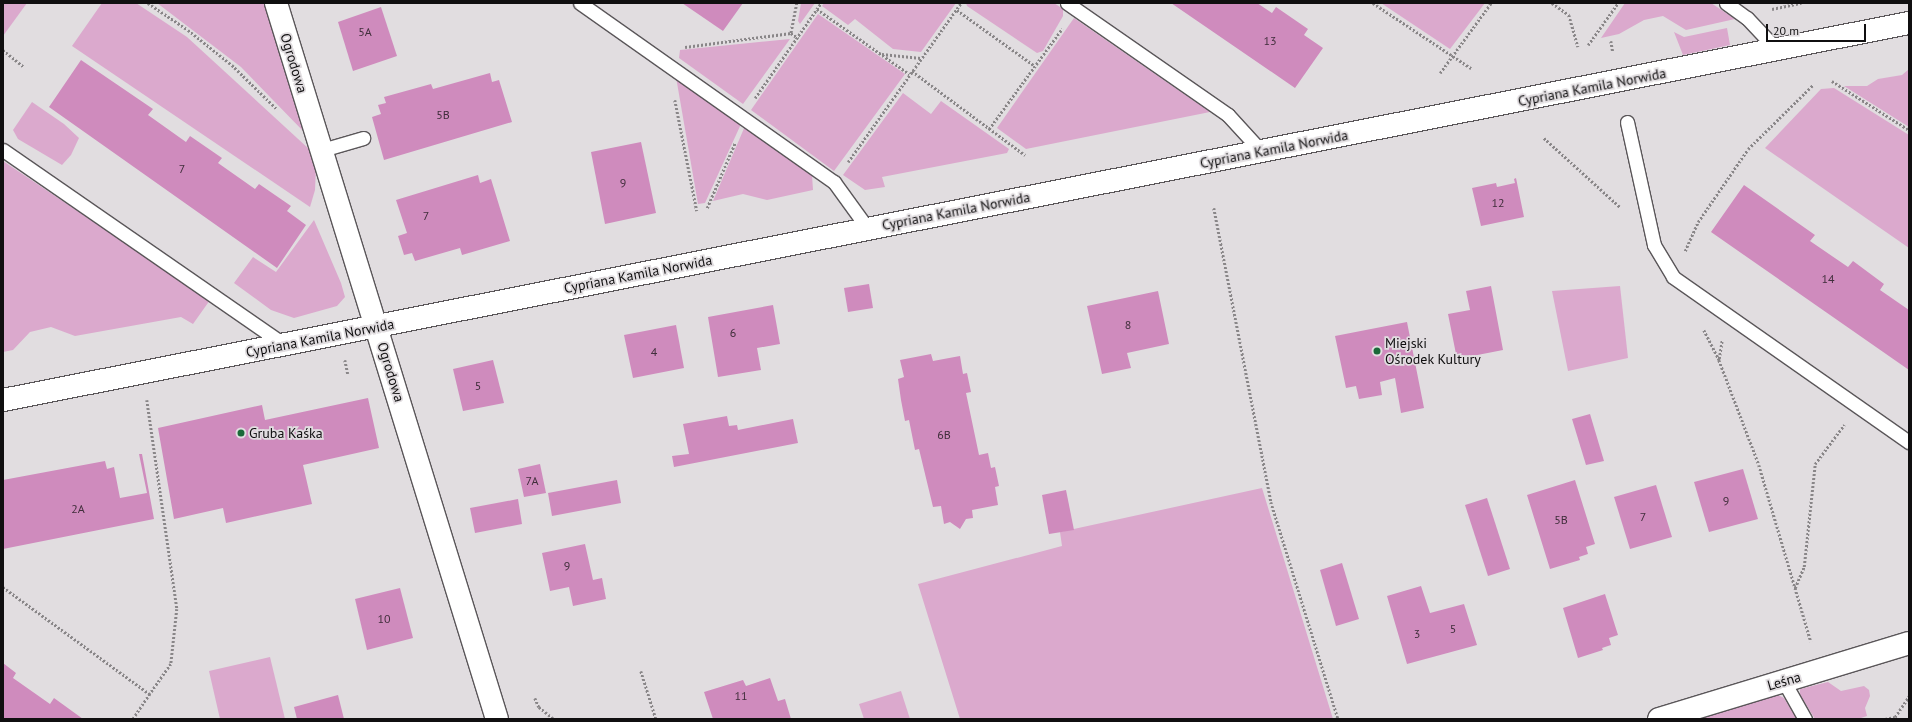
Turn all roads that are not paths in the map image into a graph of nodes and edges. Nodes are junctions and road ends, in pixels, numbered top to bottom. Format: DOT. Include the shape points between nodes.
graph roads {
  1 [pos="276,3"];
  2 [pos="580,3"];
  3 [pos="1726,3"];
  4 [pos="1072,6"];
  5 [pos="1909,23"];
  6 [pos="1778,51"];
  7 [pos="1627,122"];
  8 [pos="363,138"];
  9 [pos="3,150"];
  10 [pos="322,150"];
  11 [pos="1261,151"];
  12 [pos="868,229"];
  13 [pos="377,327"];
  14 [pos="286,345"];
  15 [pos="3,400"];
  16 [pos="1909,442"];
  17 [pos="1909,643"];
  18 [pos="1783,680"];
  19 [pos="497,719"];
  20 [pos="1659,719"];
  21 [pos="1806,719"];
  1 -- 10 [label="street, Ogrodowa"];
  2 -- 12 [label="lane" via="834,182"];
  3 -- 6 [label="lane" via="1747,18"];
  4 -- 11 [label="lane" via="1228,115"];
  5 -- 6 [label="street, Cypriana Kamila Norwida"];
  6 -- 11 [label="street, Cypriana Kamila Norwida"];
  7 -- 16 [label="lane" via="1651,236 1658,254 1673,277"];
  8 -- 10 [label="lane"];
  9 -- 14 [label="lane"];
  10 -- 13 [label="street, Ogrodowa"];
  11 -- 12 [label="street, Cypriana Kamila Norwida"];
  12 -- 13 [label="street, Cypriana Kamila Norwida"];
  13 -- 14 [label="street, Cypriana Kamila Norwida"];
  13 -- 19 [label="street, Ogrodowa"];
  14 -- 15 [label="street, Cypriana Kamila Norwida"];
  17 -- 18 [label="street, Leśna"];
  18 -- 20 [label="street, Leśna"];
  18 -- 21 [label="lane"];
}
